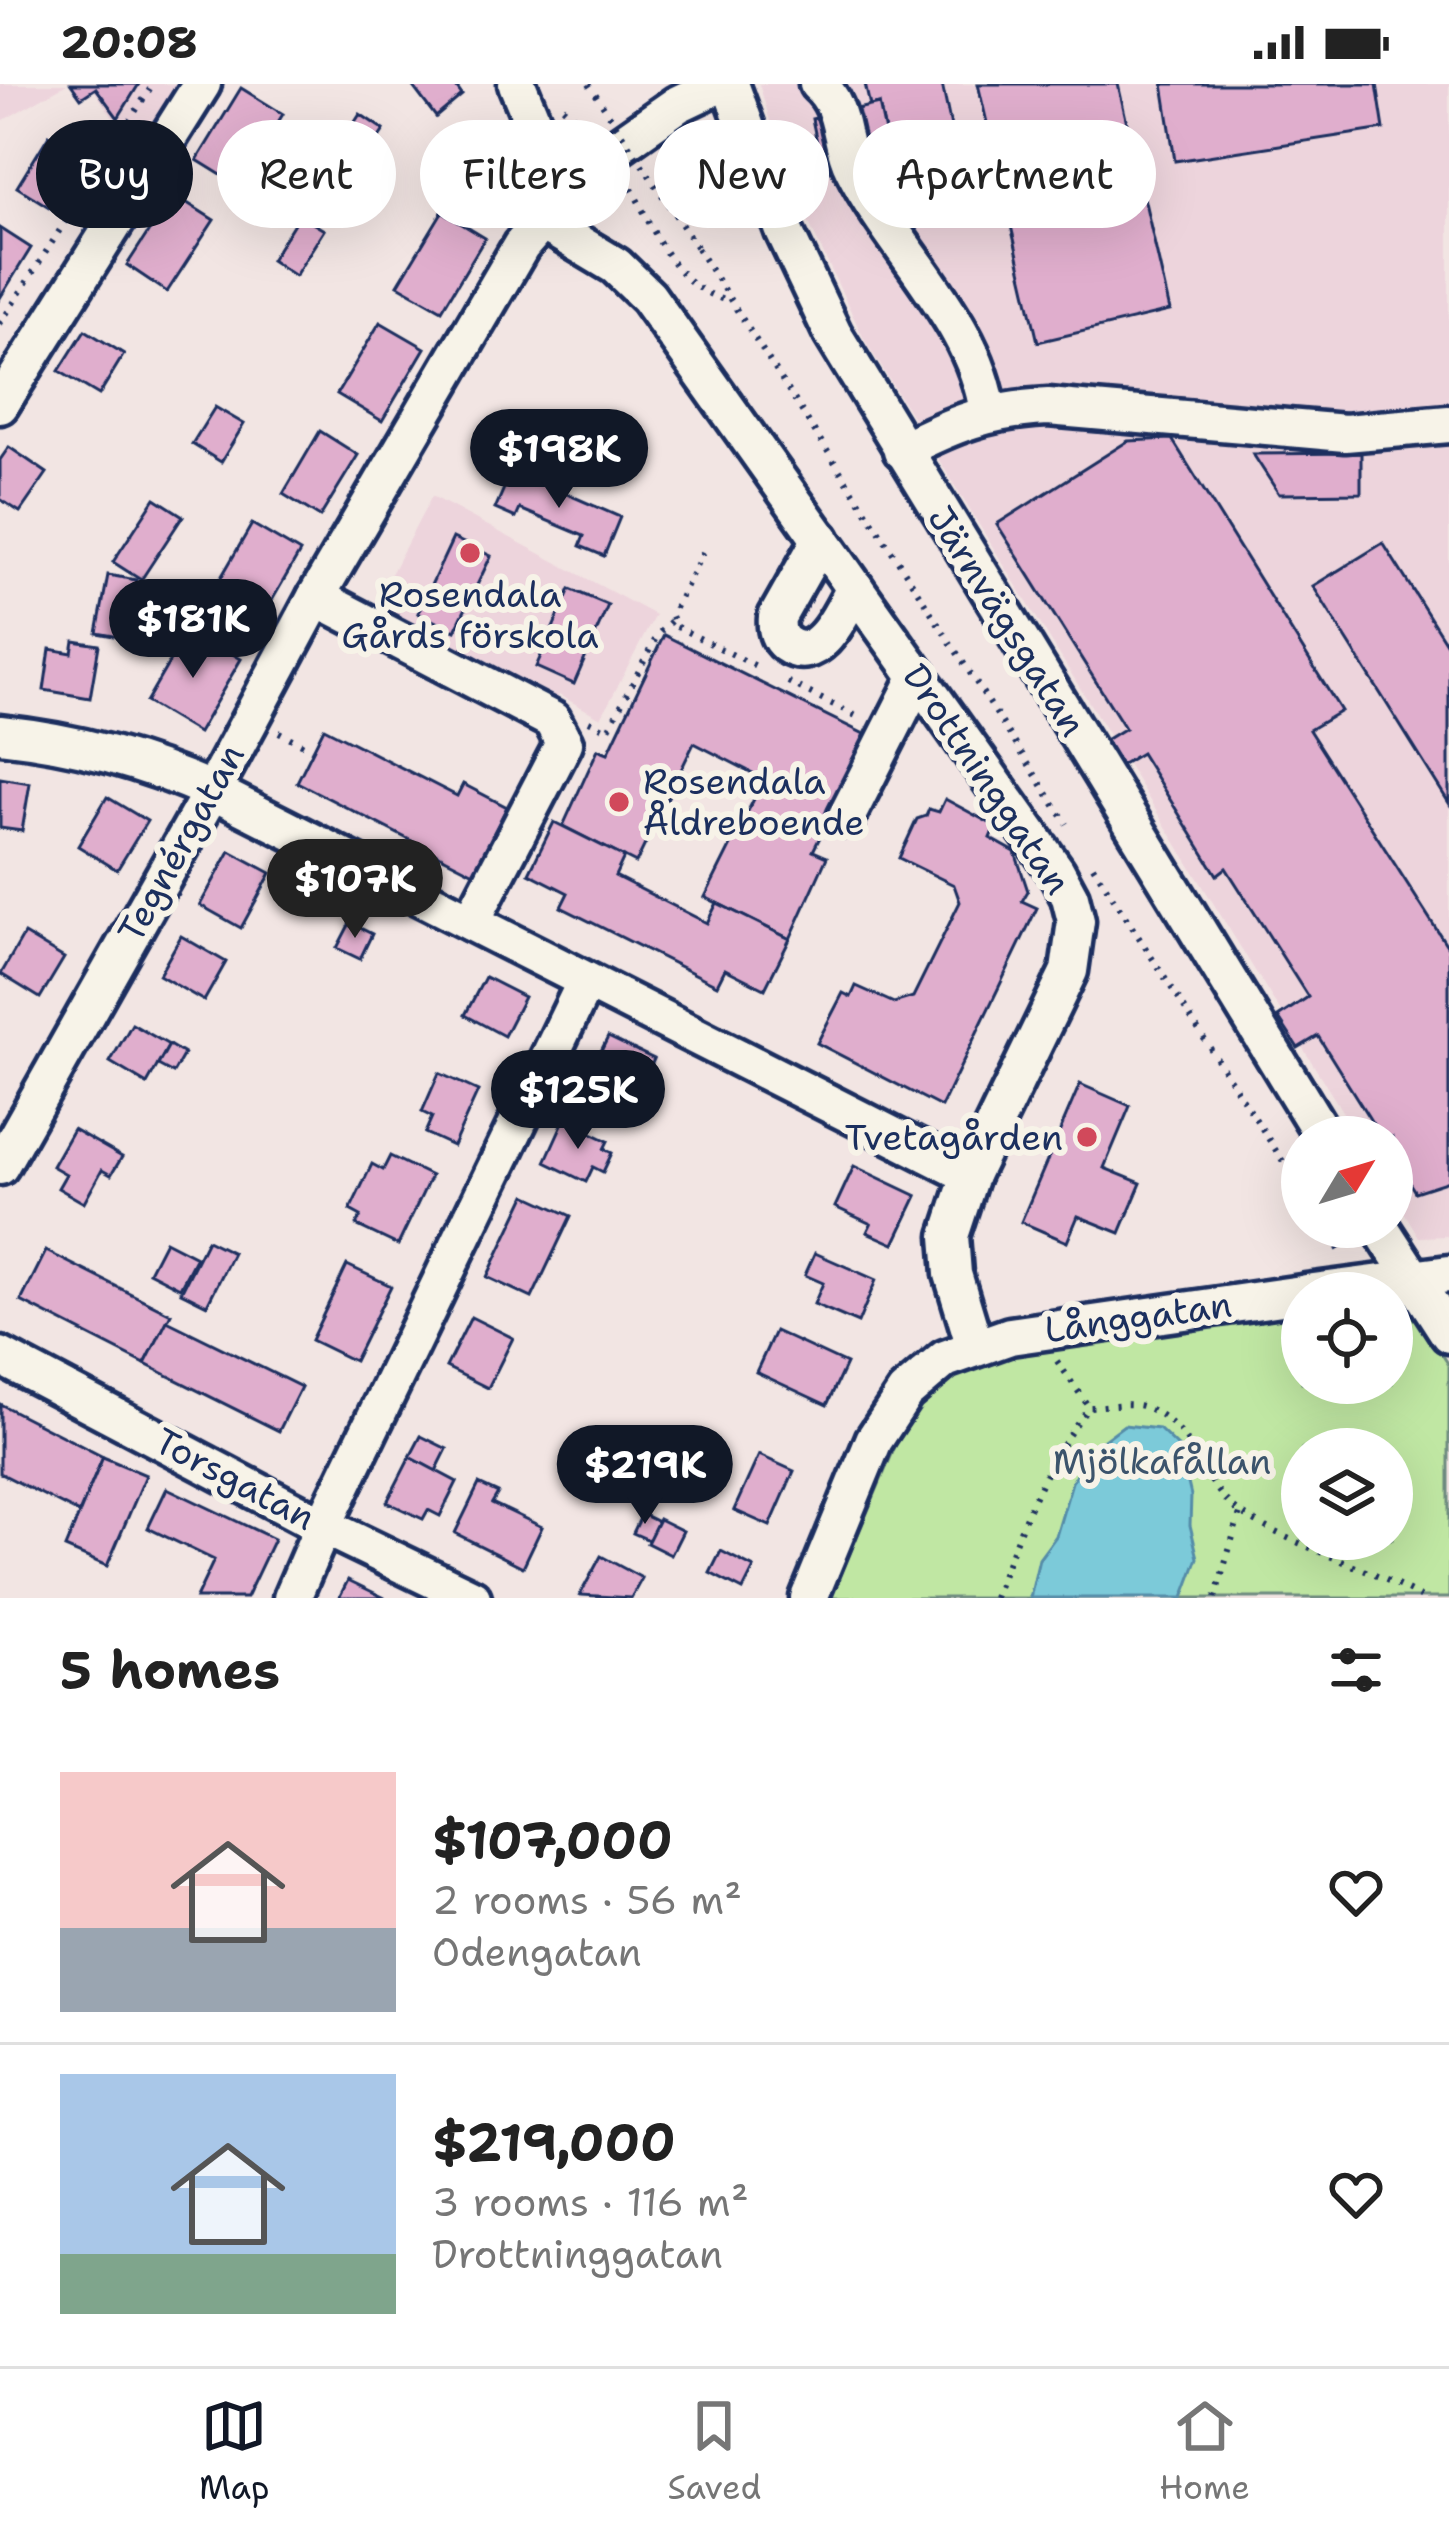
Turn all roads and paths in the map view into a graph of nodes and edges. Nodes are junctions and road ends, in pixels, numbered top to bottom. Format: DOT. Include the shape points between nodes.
graph roads {
  1 [pos="153,84"];
  2 [pos="202,84"];
  3 [pos="518,84"];
  4 [pos="590,84"];
  5 [pos="720,84"];
  6 [pos="730,84"];
  7 [pos="818,84"];
  8 [pos="558,103"];
  9 [pos="528,120"];
  10 [pos="577,120"];
  11 [pos="630,138"];
  12 [pos="630,187"];
  13 [pos="538,228"];
  14 [pos="573,228"];
  15 [pos="732,302"];
  16 [pos="0,324"];
  17 [pos="0,405"];
  18 [pos="988,413"];
  19 [pos="1449,424"];
  20 [pos="902,450"];
  21 [pos="820,539"];
  22 [pos="855,588"];
  23 [pos="316,597"];
  24 [pos="673,620"];
  25 [pos="917,676"];
  26 [pos="608,730"];
  27 [pos="277,731"];
  28 [pos="0,734"];
  29 [pos="313,750"];
  30 [pos="212,791"];
  31 [pos="846,818"];
  32 [pos="1074,835"];
  33 [pos="1087,855"];
  34 [pos="470,922"];
  35 [pos="586,981"];
  36 [pos="1311,1116"];
  37 [pos="1281,1158"];
  38 [pos="0,1166"];
  39 [pos="970,1175"];
  40 [pos="1402,1248"];
  41 [pos="1431,1276"];
  42 [pos="1281,1296"];
  43 [pos="1449,1334"];
  44 [pos="975,1347"];
  45 [pos="1052,1352"];
  46 [pos="0,1356"];
  47 [pos="1089,1407"];
  48 [pos="1240,1513"];
  49 [pos="323,1526"];
  50 [pos="292,1598"];
  51 [pos="472,1598"];
  52 [pos="809,1598"];
  53 [pos="994,1598"];
  54 [pos="1214,1598"];
  55 [pos="1422,1598"];
  1 -- 16 [label="path"];
  2 -- 17 [label="street"];
  3 -- 9 [label="street"];
  4 -- 15 [label="path, bridge"];
  5 -- 11 [label="street, Tegnérgatan"];
  6 -- 20 [label="street, Järnvägsgatan" via="833,334"];
  7 -- 18 [label="street" via="833,97 851,165 976,361"];
  8 -- 10 [label="path"];
  12 -- 15 [label="path" via="686,278 705,295"];
  13 -- 23 [label="street, Tegnérgatan"];
  14 -- 21 [label="street, Drottninggatan" via="649,297"];
  15 -- 32 [label="path"];
  18 -- 19 [label="street" via="1048,407 1345,434"];
  18 -- 20 [label="street"];
  20 -- 36 [label="street, Järnvägsgatan"];
  21 -- 22 [label="street, Drottninggatan"];
  21 -- 22 [label="street" via="777,616 782,641 817,645"];
  22 -- 25 [label="street, Drottninggatan"];
  23 -- 30 [label="street, Tegnérgatan"];
  23 -- 34 [label="street" via="560,729 564,743"];
  24 -- 26 [label="path"];
  25 -- 31 [label="street"];
  25 -- 39 [label="street, Drottninggatan" via="1055,872 1076,921 1069,971"];
  27 -- 29 [label="path"];
  28 -- 30 [label="street" via="109,752"];
  30 -- 34 [label="street"];
  30 -- 38 [label="street, Tegnérgatan"];
  33 -- 37 [label="path"];
  34 -- 35 [label="street"];
  35 -- 39 [label="street"];
  35 -- 49 [label="street"];
  39 -- 44 [label="street, Drottninggatan" via="950,1236"];
  40 -- 41 [label="street"];
  41 -- 43 [label="street"];
  42 -- 44 [label="street, Långgatan"];
  44 -- 52 [label="street" via="926,1372 890,1413"];
  45 -- 47 [label="path"];
  46 -- 49 [label="street, Torsgatan"];
  47 -- 48 [label="path" via="1143,1405 1185,1433"];
  47 -- 53 [label="path" via="1063,1440"];
  48 -- 54 [label="path"];
  48 -- 55 [label="path"];
  49 -- 50 [label="street"];
  49 -- 51 [label="street, Torsgatan"];
}
